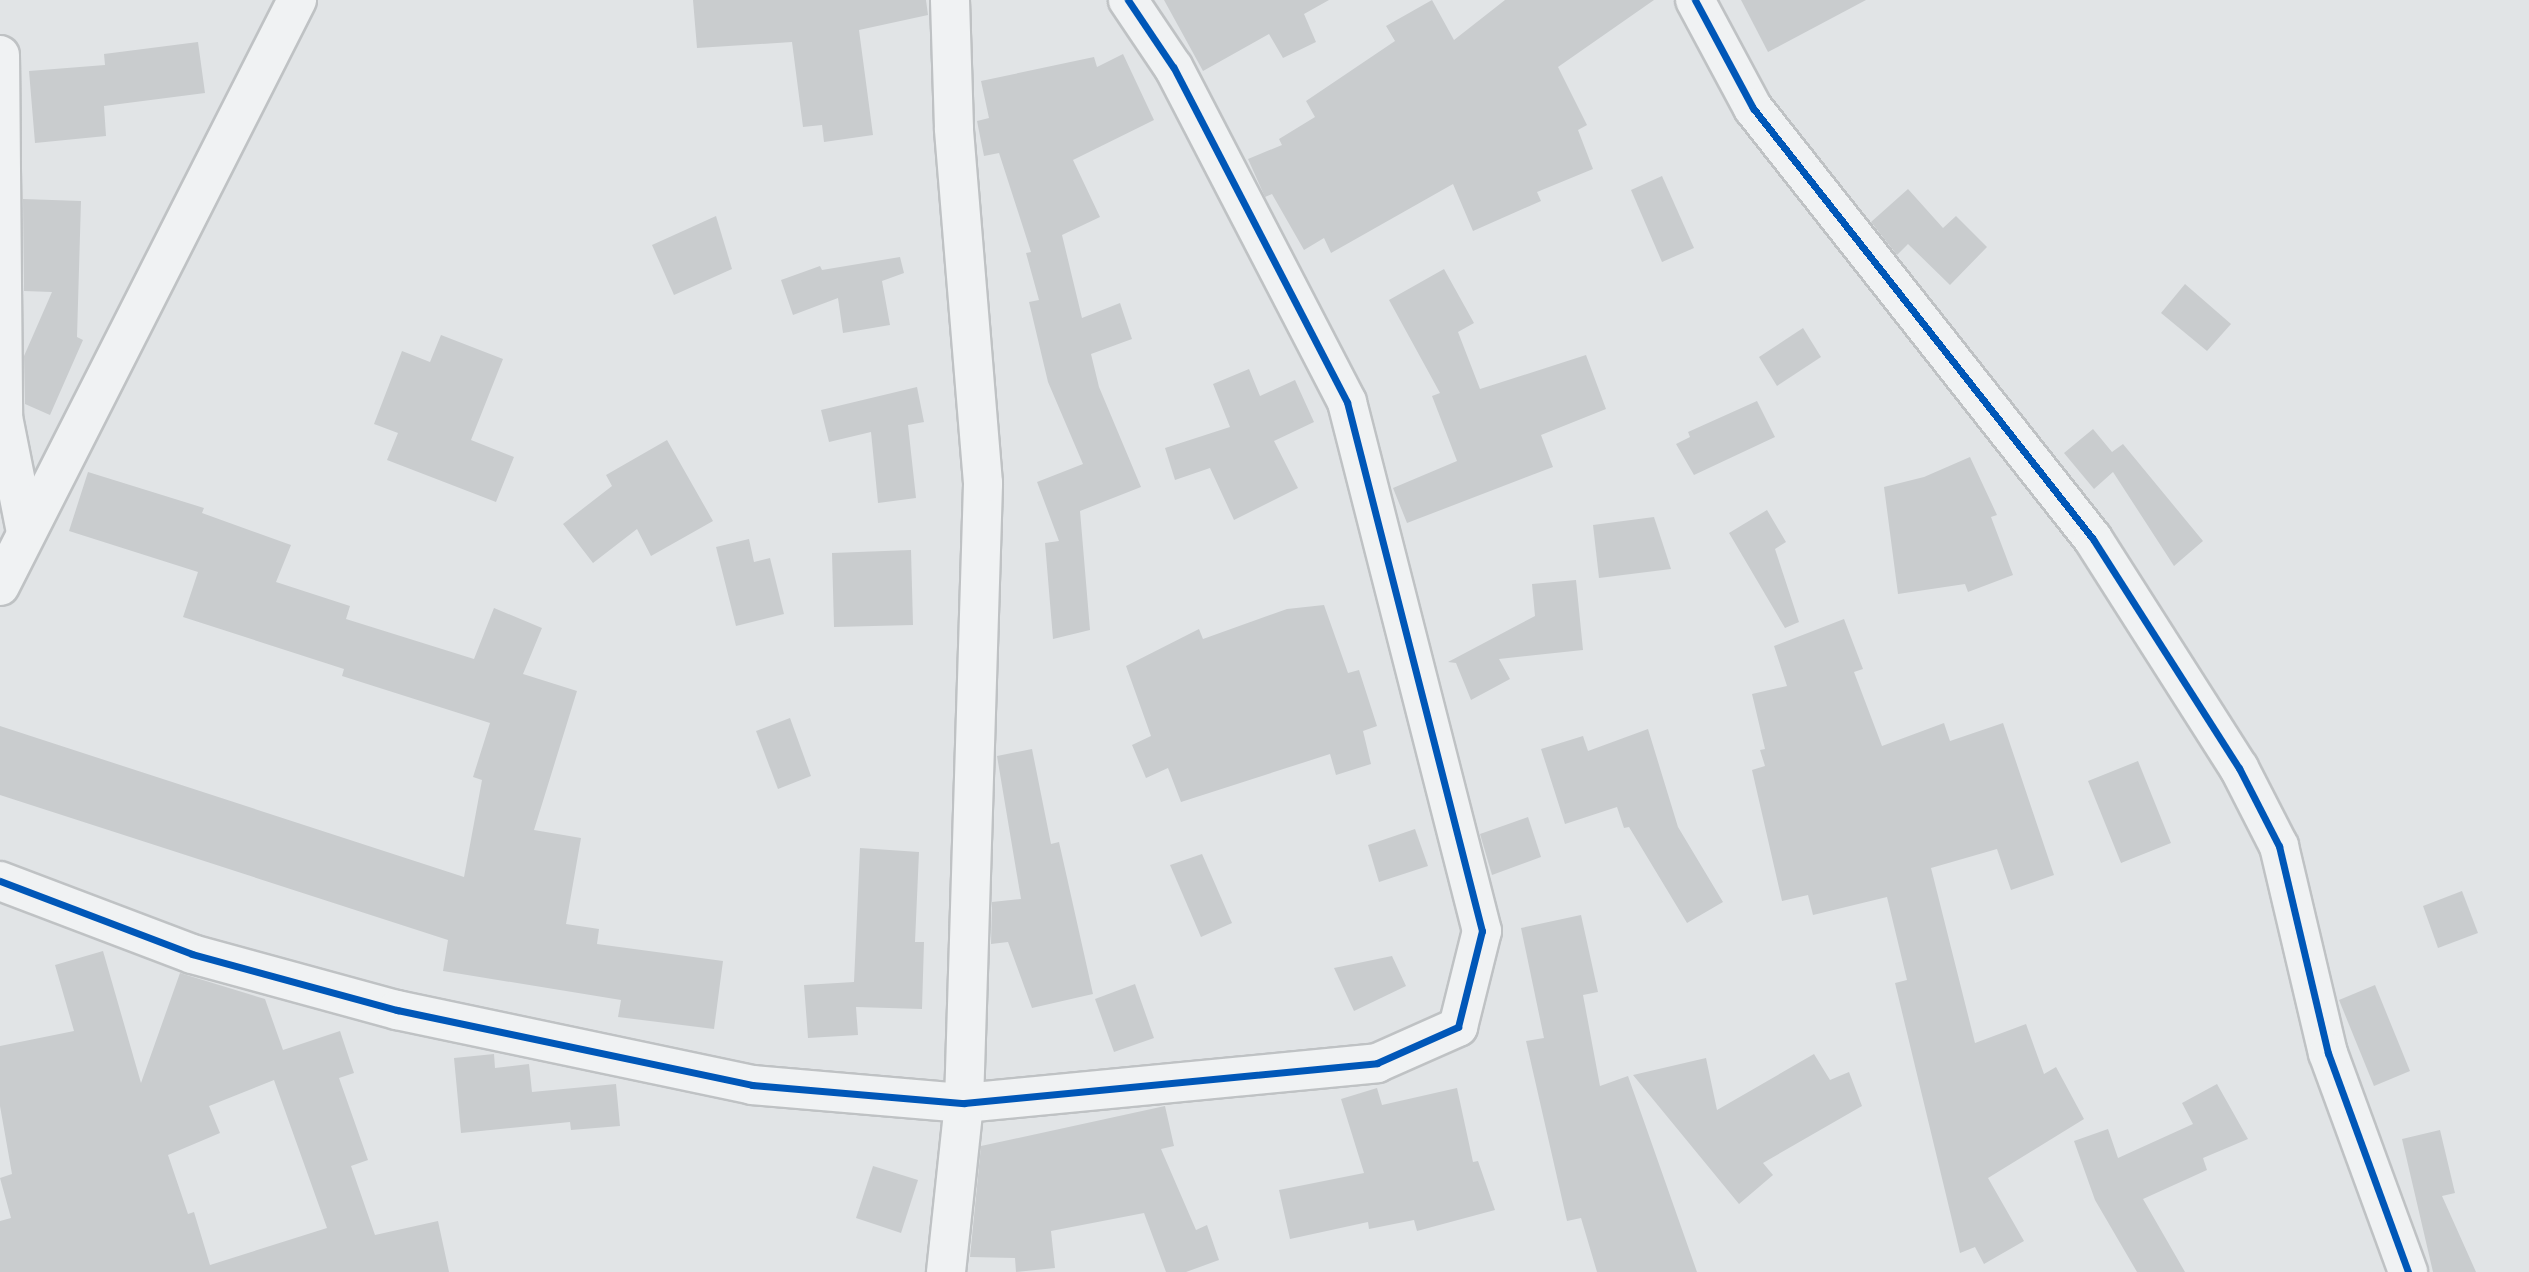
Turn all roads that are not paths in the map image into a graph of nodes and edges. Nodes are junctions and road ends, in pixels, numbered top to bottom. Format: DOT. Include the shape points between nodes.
graph roads {
  1 [pos="297,0"];
  2 [pos="950,0"];
  3 [pos="1128,0"];
  4 [pos="1695,0"];
  5 [pos="0,55"];
  6 [pos="26,532"];
  7 [pos="0,586"];
  8 [pos="0,881"];
  9 [pos="964,1103"];
  10 [pos="946,1272"];
  11 [pos="2408,1272"];
  1 -- 6 [label="street"];
  2 -- 9 [label="street" via="954,128 983,483"];
  3 -- 9 [label="street" via="1185,91 1347,402 1482,931 1458,1027 1377,1063"];
  4 -- 11 [label="street" via="1754,108 2093,539 2239,768 2279,846 2328,1053"];
  5 -- 6 [label="street" via="3,417"];
  6 -- 7 [label="street"];
  8 -- 9 [label="street" via="191,954 397,1010 752,1085"];
  9 -- 10 [label="street"];
}
